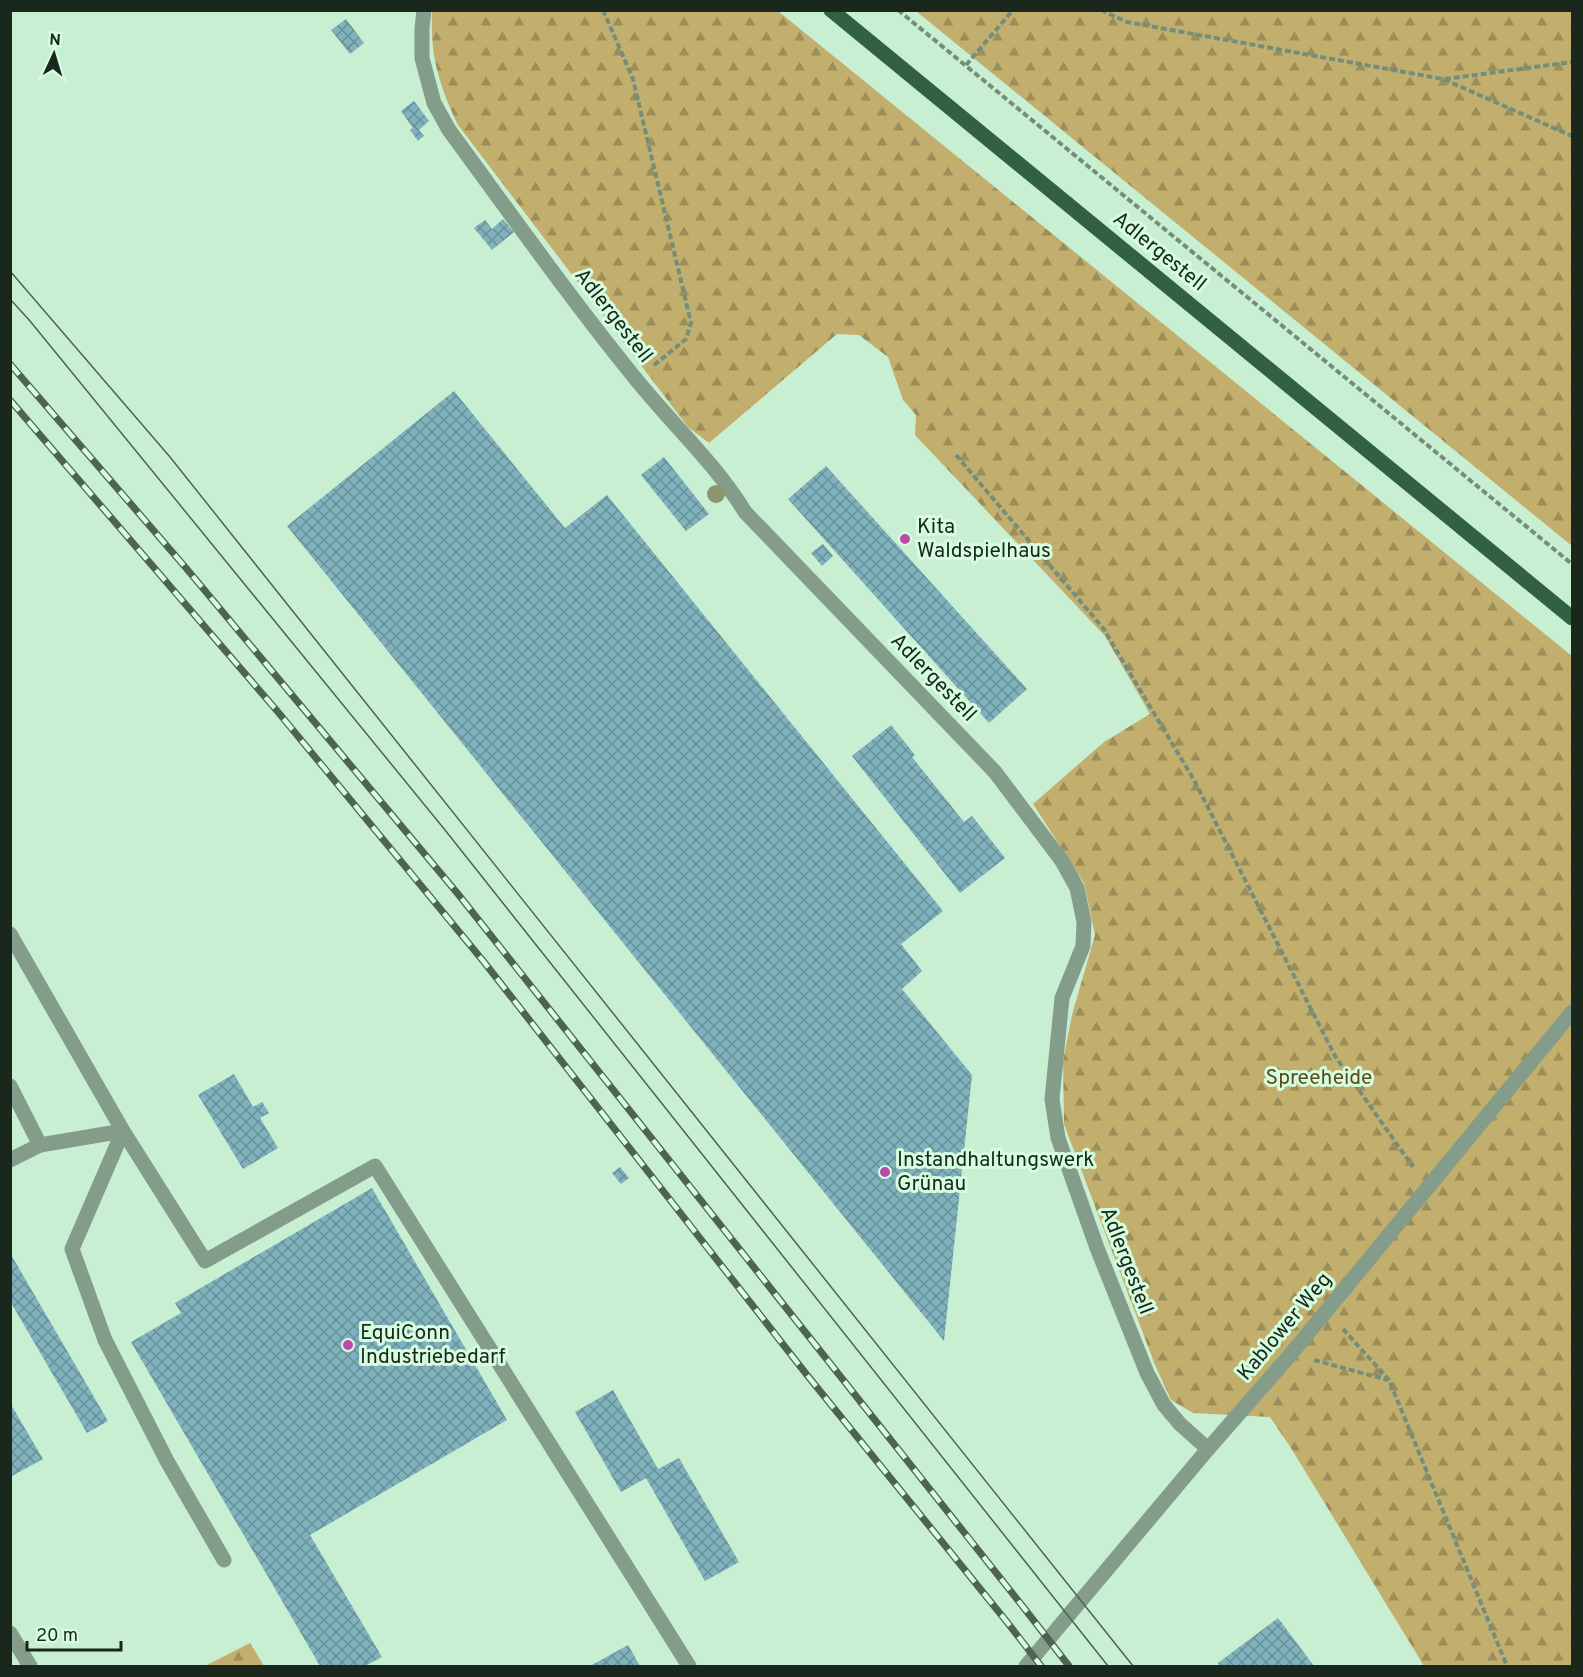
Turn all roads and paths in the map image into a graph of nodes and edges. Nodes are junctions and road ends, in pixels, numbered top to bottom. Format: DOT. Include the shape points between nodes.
graph roads {
  1 [pos="424,10"];
  2 [pos="603,10"];
  3 [pos="831,10"];
  4 [pos="898,10"];
  5 [pos="1013,10"];
  6 [pos="1101,10"];
  7 [pos="1572,62"];
  8 [pos="966,65"];
  9 [pos="1443,79"];
  10 [pos="1572,136"];
  11 [pos="637,381"];
  12 [pos="956,455"];
  13 [pos="1572,564"];
  14 [pos="1572,618"];
  15 [pos="10,934"];
  16 [pos="1572,1012"];
  17 [pos="10,1086"];
  18 [pos="123,1131"];
  19 [pos="39,1144"];
  20 [pos="10,1160"];
  21 [pos="1427,1188"];
  22 [pos="1326,1310"];
  23 [pos="1291,1354"];
  24 [pos="1389,1380"];
  25 [pos="1208,1449"];
  26 [pos="224,1560"];
  27 [pos="10,1633"];
  28 [pos="30,1666"];
  29 [pos="690,1666"];
  30 [pos="1026,1666"];
  31 [pos="1507,1666"];
  1 -- 11 [label="street, Adlergestell" via="422,58 434,103 448,130"];
  2 -- 11 [label="path" via="633,79 691,323 686,339"];
  3 -- 14 [label="main road, Adlergestell"];
  4 -- 8 [label="path"];
  5 -- 8 [label="path"];
  6 -- 9 [label="path" via="1127,22"];
  7 -- 9 [label="path"];
  8 -- 13 [label="path"];
  9 -- 10 [label="path"];
  11 -- 25 [label="street, Adlergestell" via="732,491 745,512 995,772 1056,853 1077,888 1084,922 1083,946 1062,998 1052,1099 1058,1138 1147,1373 1164,1405"];
  12 -- 21 [label="path" via="1103,628 1194,780 1335,1056"];
  15 -- 18 [label="street"];
  16 -- 21 [label="street, Kablower Weg"];
  17 -- 19 [label="street"];
  18 -- 19 [label="street"];
  18 -- 26 [label="street" via="72,1249 105,1340 167,1461"];
  18 -- 29 [label="street" via="205,1261 375,1166"];
  19 -- 20 [label="street"];
  21 -- 22 [label="street, Kablower Weg"];
  22 -- 23 [label="street, Kablower Weg"];
  22 -- 24 [label="path"];
  23 -- 24 [label="path"];
  23 -- 25 [label="street, Kablower Weg"];
  24 -- 31 [label="path"];
  25 -- 30 [label="street, Kablower Weg"];
  27 -- 28 [label="street"];
}
